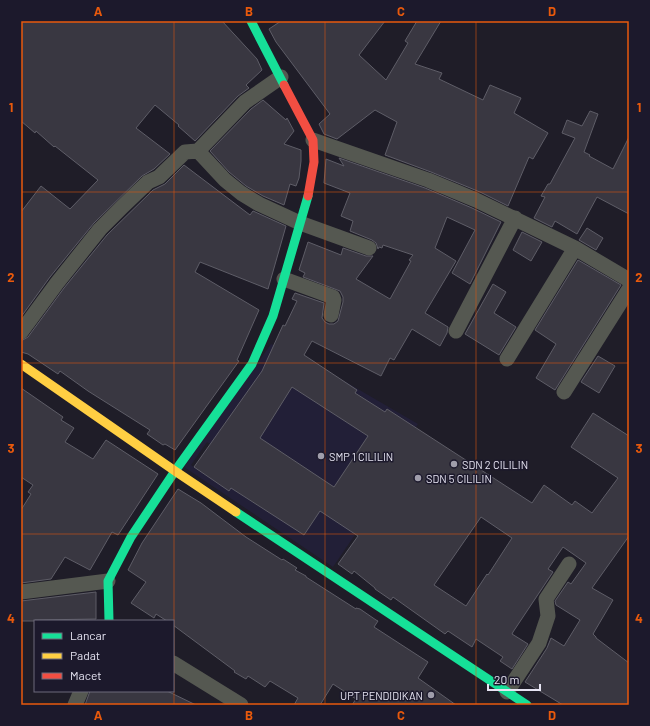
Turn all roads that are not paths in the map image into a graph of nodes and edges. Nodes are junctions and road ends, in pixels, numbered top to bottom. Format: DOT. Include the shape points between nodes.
graph roads {
  1 [pos="251,21"];
  2 [pos="281,77"];
  3 [pos="313,140"];
  4 [pos="198,151"];
  5 [pos="515,218"];
  6 [pos="300,223"];
  7 [pos="369,248"];
  8 [pos="575,248"];
  9 [pos="284,279"];
  10 [pos="629,280"];
  11 [pos="629,289"];
  12 [pos="331,315"];
  13 [pos="456,331"];
  14 [pos="21,332"];
  15 [pos="507,359"];
  16 [pos="21,364"];
  17 [pos="564,392"];
  18 [pos="175,471"];
  19 [pos="569,564"];
  20 [pos="108,581"];
  21 [pos="21,592"];
  22 [pos="108,620"];
  23 [pos="174,664"];
  24 [pos="81,692"];
  25 [pos="507,692"];
  26 [pos="75,705"];
  27 [pos="241,705"];
  28 [pos="527,705"];
  1 -- 2 [label="street"];
  2 -- 3 [label="street"];
  2 -- 4 [label="street" via="245,102"];
  3 -- 5 [label="street" via="428,180"];
  3 -- 6 [label="street" via="314,162 310,189"];
  4 -- 6 [label="street" via="241,193"];
  4 -- 14 [label="street" via="185,152 159,177 148,182 100,229"];
  5 -- 8 [label="street"];
  5 -- 13 [label="street"];
  6 -- 7 [label="street"];
  6 -- 9 [label="street"];
  8 -- 10 [label="street"];
  8 -- 15 [label="street"];
  9 -- 12 [label="street" via="333,297"];
  9 -- 18 [label="street" via="273,316 252,364"];
  11 -- 17 [label="street"];
  16 -- 18 [label="street"];
  18 -- 20 [label="street" via="131,537"];
  18 -- 25 [label="street"];
  19 -- 25 [label="street" via="546,599 548,616 539,643"];
  20 -- 21 [label="street"];
  20 -- 22 [label="street"];
  23 -- 27 [label="street"];
  24 -- 26 [label="street"];
  25 -- 28 [label="street"];
}
